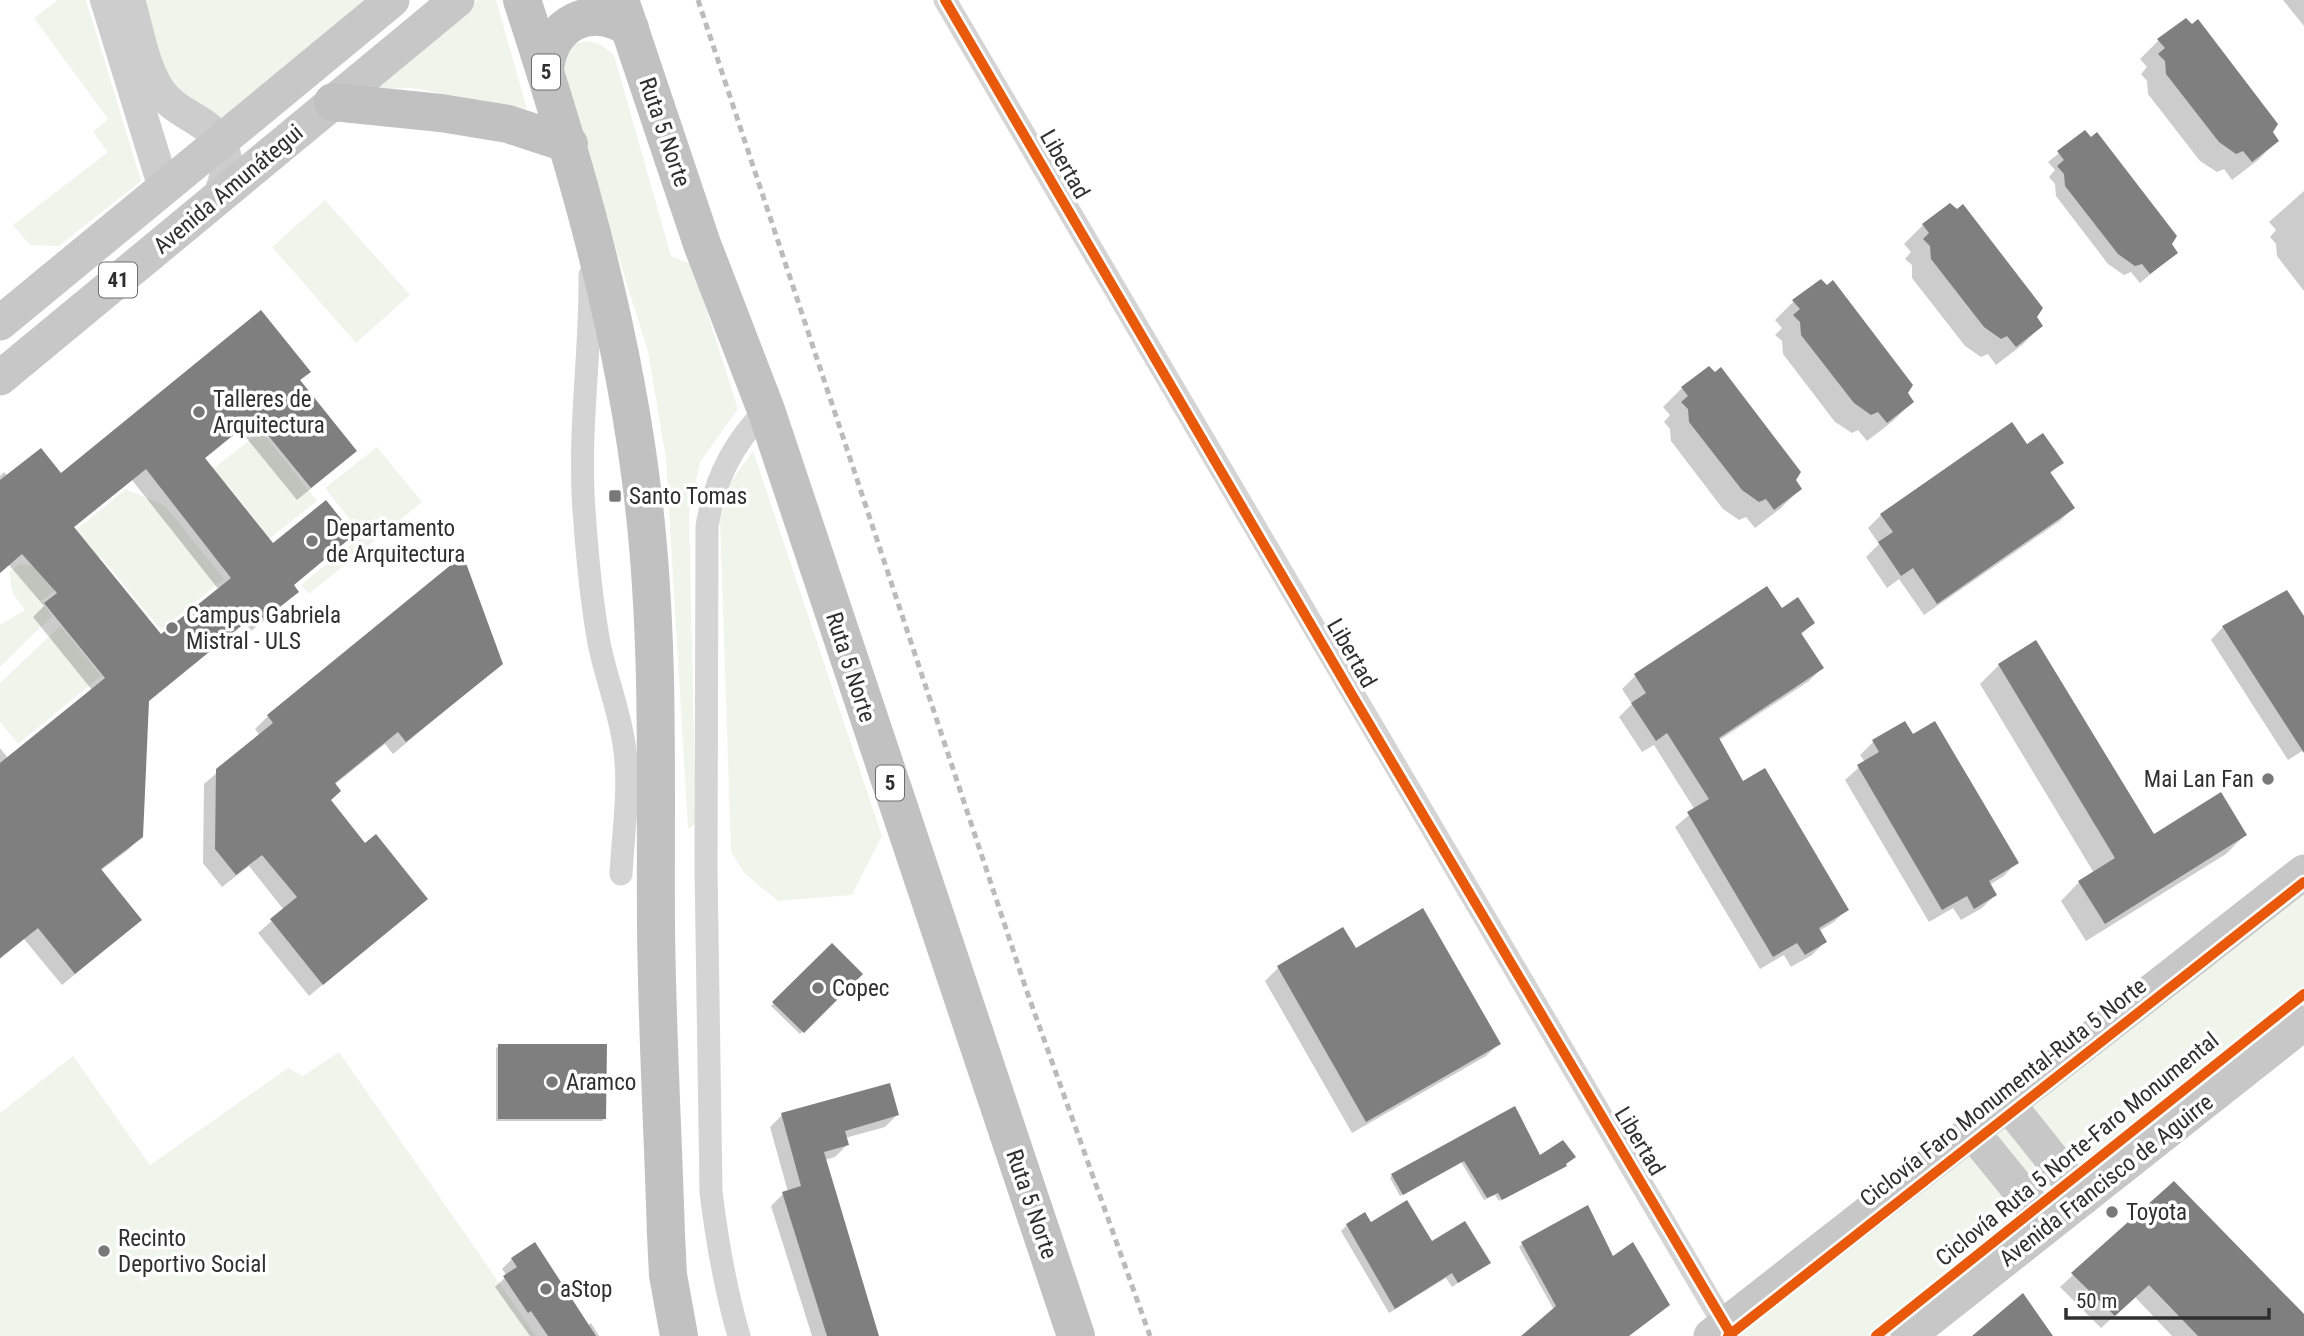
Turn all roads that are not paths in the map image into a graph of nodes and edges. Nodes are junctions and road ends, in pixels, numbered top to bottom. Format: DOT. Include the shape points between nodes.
graph roads {
  1 [pos="106,0"];
  2 [pos="129,0"];
  3 [pos="393,0"];
  4 [pos="457,0"];
  5 [pos="522,0"];
  6 [pos="945,0"];
  7 [pos="625,14"];
  8 [pos="545,69"];
  9 [pos="333,102"];
  10 [pos="220,142"];
  11 [pos="569,144"];
  12 [pos="164,188"];
  13 [pos="217,199"];
  14 [pos="589,219"];
  15 [pos="0,323"];
  16 [pos="0,378"];
  17 [pos="766,410"];
  18 [pos="624,821"];
  19 [pos="656,845"];
  20 [pos="2304,872"];
  21 [pos="621,874"];
  22 [pos="2304,1023"];
  23 [pos="2009,1105"];
  24 [pos="1973,1133"];
  25 [pos="2083,1198"];
  26 [pos="2048,1225"];
  27 [pos="1723,1333"];
  28 [pos="678,1336"];
  29 [pos="739,1336"];
  30 [pos="1076,1336"];
  31 [pos="1908,1336"];
  1 -- 12 [label="street"];
  2 -- 10 [label="street" via="161,92"];
  3 -- 10 [label="main road, Avenida Amunátegui / 41"];
  4 -- 9 [label="main road, Avenida Amunátegui / 41"];
  5 -- 8 [label="highway, 5"];
  6 -- 27 [label="street, Libertad"];
  7 -- 8 [label="highway" via="593,16 568,24 551,44"];
  7 -- 17 [label="highway, Ruta 5 Norte / 5" via="702,244"];
  8 -- 11 [label="highway, 5"];
  9 -- 11 [label="highway" via="508,124"];
  9 -- 13 [label="main road, Avenida Amunátegui / 41"];
  10 -- 12 [label="main road, Avenida Amunátegui / 41"];
  10 -- 13 [label="street" via="227,170"];
  11 -- 14 [label="highway, 5"];
  12 -- 15 [label="main road, Avenida Amunátegui / 41"];
  13 -- 16 [label="main road, Avenida Amunátegui / 41"];
  14 -- 18 [label="street" via="584,508 599,642 626,755"];
  14 -- 19 [label="highway, 5" via="618,342 644,504 656,659"];
  17 -- 29 [label="street" via="730,456 714,492 707,527 711,1192 717,1243"];
  17 -- 30 [label="highway, Ruta 5 Norte / 5"];
  18 -- 19 [label="street"];
  18 -- 21 [label="street"];
  19 -- 28 [label="highway, 5" via="666,1235"];
  20 -- 23 [label="main road"];
  22 -- 25 [label="main road, Avenida Francisco de Aguirre"];
  23 -- 24 [label="main road"];
  23 -- 25 [label="main road"];
  24 -- 26 [label="main road"];
  24 -- 27 [label="main road"];
  25 -- 26 [label="main road, Avenida Francisco de Aguirre"];
  26 -- 31 [label="main road, Avenida Francisco de Aguirre"];
}
